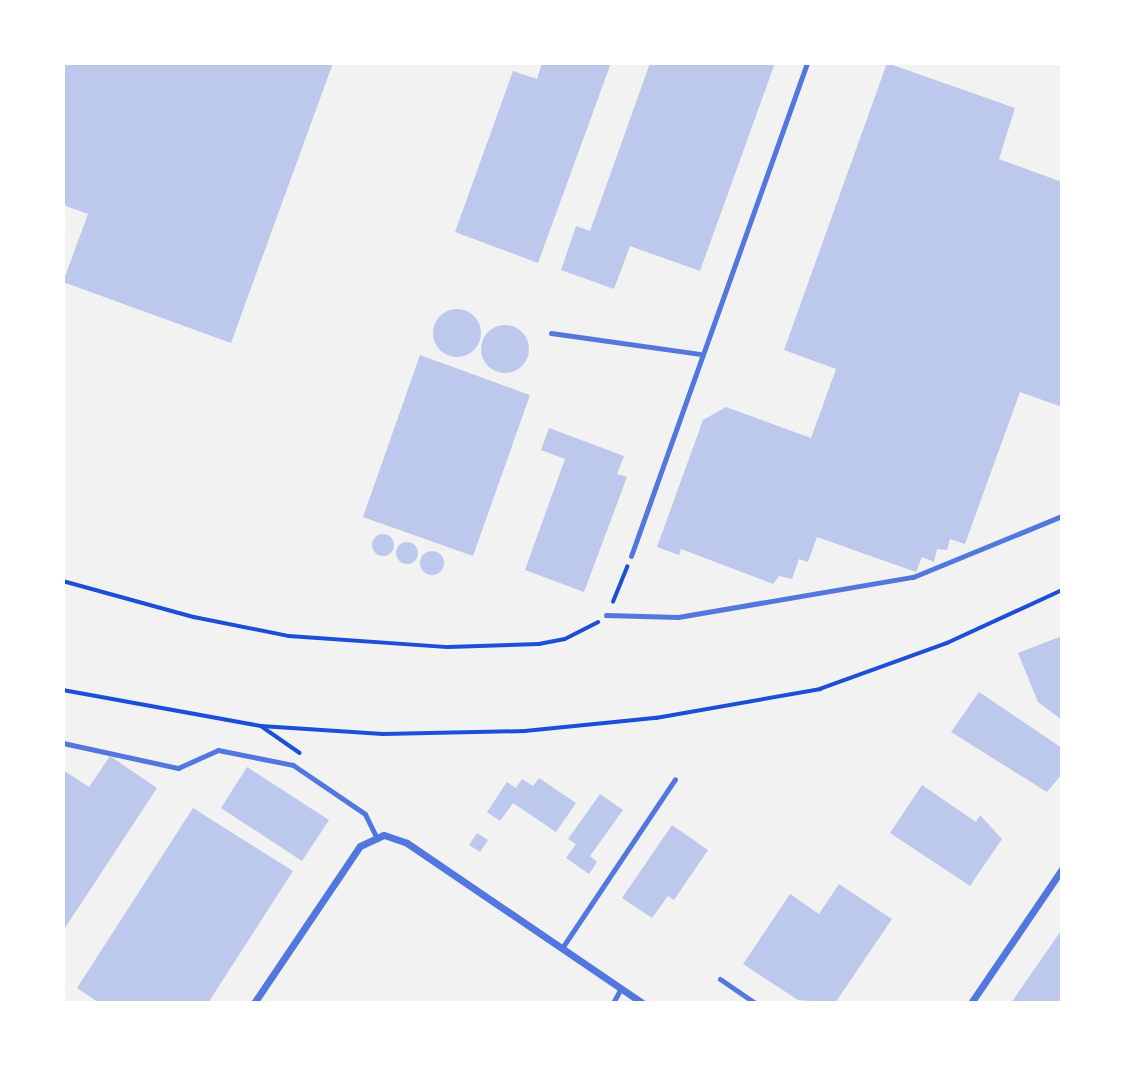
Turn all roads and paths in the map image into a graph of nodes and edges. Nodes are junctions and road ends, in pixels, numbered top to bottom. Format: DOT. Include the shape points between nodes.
graph roads {
  1 [pos="807,63"];
  2 [pos="551,333"];
  3 [pos="700,354"];
  4 [pos="1062,516"];
  5 [pos="631,556"];
  6 [pos="63,581"];
  7 [pos="1062,590"];
  8 [pos="606,615"];
  9 [pos="63,690"];
  10 [pos="63,743"];
  11 [pos="675,779"];
  12 [pos="380,836"];
  13 [pos="1062,869"];
  14 [pos="562,948"];
  15 [pos="720,979"];
  16 [pos="621,988"];
  17 [pos="254,1003"];
  18 [pos="613,1003"];
  19 [pos="642,1003"];
  20 [pos="755,1003"];
  21 [pos="971,1003"];
  1 -- 3 [label="lane"];
  2 -- 3 [label="lane"];
  3 -- 5 [label="lane"];
  4 -- 8 [label="lane" via="913,577 678,617"];
  5 -- 8 [label="path"];
  6 -- 8 [label="path" via="194,617 289,636 448,647 565,639 591,629"];
  7 -- 9 [label="path" via="947,643 820,689 656,718 538,730 383,734 261,726"];
  10 -- 12 [label="lane" via="178,768 218,750 293,765 365,814"];
  11 -- 14 [label="lane"];
  12 -- 14 [label="street" via="407,843"];
  12 -- 17 [label="street" via="360,846"];
  13 -- 21 [label="street"];
  14 -- 16 [label="street"];
  15 -- 20 [label="lane"];
  16 -- 18 [label="lane"];
  16 -- 19 [label="street"];
}
